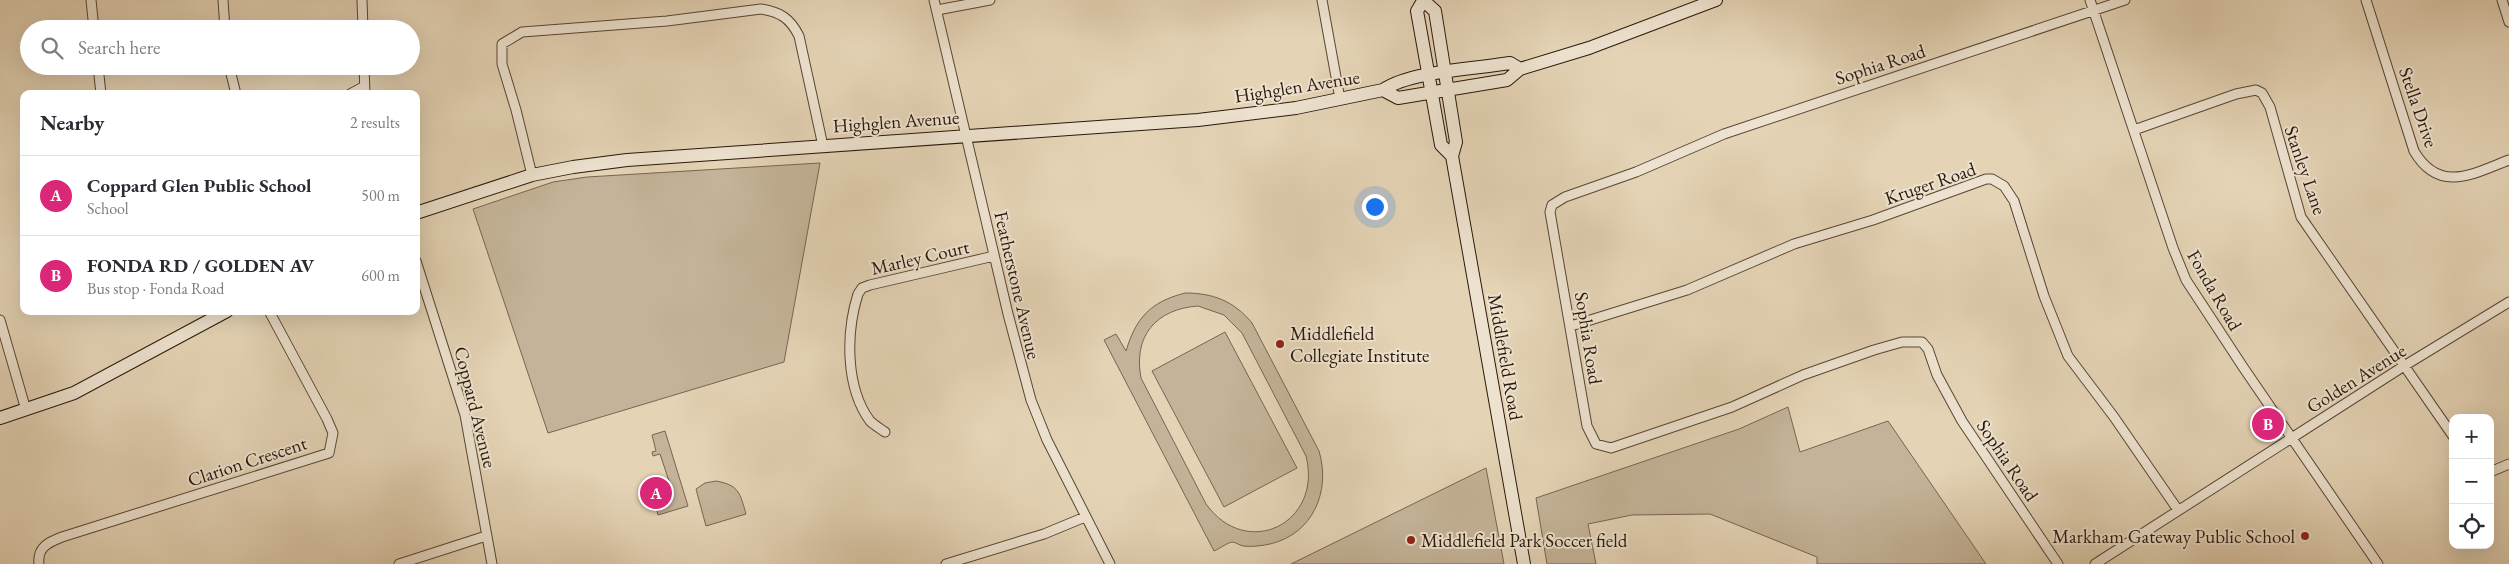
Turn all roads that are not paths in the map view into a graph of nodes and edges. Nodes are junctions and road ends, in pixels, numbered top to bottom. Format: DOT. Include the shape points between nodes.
graph roads {
  1 [pos="91,0"];
  2 [pos="222,0"];
  3 [pos="362,0"];
  4 [pos="934,0"];
  5 [pos="990,0"];
  6 [pos="1322,0"];
  7 [pos="1716,0"];
  8 [pos="2090,0"];
  9 [pos="2125,0"];
  10 [pos="2366,0"];
  11 [pos="2502,0"];
  12 [pos="1423,1"];
  13 [pos="937,10"];
  14 [pos="2094,11"];
  15 [pos="93,20"];
  16 [pos="224,20"];
  17 [pos="363,20"];
  18 [pos="2509,22"];
  19 [pos="1520,69"];
  20 [pos="1445,73"];
  21 [pos="99,75"];
  22 [pos="231,75"];
  23 [pos="364,75"];
  24 [pos="1428,76"];
  25 [pos="101,90"];
  26 [pos="235,90"];
  27 [pos="364,90"];
  28 [pos="1382,90"];
  29 [pos="1447,91"];
  30 [pos="1431,94"];
  31 [pos="1340,99"];
  32 [pos="2134,130"];
  33 [pos="967,135"];
  34 [pos="822,146"];
  35 [pos="1452,156"];
  36 [pos="2509,160"];
  37 [pos="532,175"];
  38 [pos="420,212"];
  39 [pos="994,256"];
  40 [pos="420,273"];
  41 [pos="2509,302"];
  42 [pos="219,315"];
  43 [pos="270,315"];
  44 [pos="0,320"];
  45 [pos="1571,326"];
  46 [pos="2404,366"];
  47 [pos="26,410"];
  48 [pos="0,418"];
  49 [pos="2449,430"];
  50 [pos="886,432"];
  51 [pos="2292,438"];
  52 [pos="2509,464"];
  53 [pos="2494,470"];
  54 [pos="2178,510"];
  55 [pos="1085,517"];
  56 [pos="486,536"];
  57 [pos="977,554"];
  58 [pos="39,564"];
  59 [pos="399,564"];
  60 [pos="492,564"];
  61 [pos="946,564"];
  62 [pos="980,564"];
  63 [pos="1110,564"];
  64 [pos="1524,564"];
  65 [pos="2058,564"];
  66 [pos="2095,564"];
  67 [pos="2378,564"];
  1 -- 15 [label="street"];
  2 -- 16 [label="street"];
  3 -- 17 [label="street"];
  4 -- 13 [label="street, Featherstone Avenue"];
  5 -- 13 [label="street"];
  6 -- 31 [label="street"];
  7 -- 19 [label="street, Highglen Avenue" via="1588,48"];
  8 -- 14 [label="street, Fonda Road"];
  9 -- 14 [label="street, Sophia Road"];
  10 -- 36 [label="street, Stella Drive" via="2414,152 2423,167 2440,175 2462,177"];
  11 -- 18 [label="street"];
  12 -- 20 [label="street, Middlefield Road" via="1435,11"];
  12 -- 24 [label="street, Middlefield Road" via="1417,11"];
  13 -- 33 [label="street, Featherstone Avenue"];
  14 -- 32 [label="street, Fonda Road"];
  14 -- 45 [label="street, Sophia Road" via="1724,134 1636,172 1558,200 1552,206 1550,219"];
  19 -- 20 [label="street, Highglen Avenue" via="1510,64"];
  19 -- 29 [label="street, Highglen Avenue" via="1507,80"];
  20 -- 24 [label="street, Highglen Avenue"];
  20 -- 29 [label="street, Middlefield Road"];
  21 -- 25 [label="street"];
  22 -- 26 [label="street"];
  23 -- 27 [label="street"];
  24 -- 28 [label="street, Highglen Avenue" via="1394,82"];
  24 -- 30 [label="street, Middlefield Road"];
  28 -- 30 [label="street, Highglen Avenue" via="1398,98"];
  28 -- 31 [label="street, Highglen Avenue"];
  29 -- 30 [label="street, Highglen Avenue"];
  29 -- 35 [label="street, Middlefield Road" via="1456,142"];
  30 -- 35 [label="street, Middlefield Road" via="1441,145"];
  31 -- 33 [label="street, Highglen Avenue" via="1198,120"];
  32 -- 46 [label="street, Stanley Lane" via="2236,94 2256,90 2262,93 2270,107 2301,217"];
  32 -- 51 [label="street, Fonda Road" via="2186,280"];
  33 -- 34 [label="street, Highglen Avenue"];
  33 -- 39 [label="street, Featherstone Avenue"];
  34 -- 37 [label="street, Highglen Avenue" via="627,160"];
  34 -- 37 [label="street" via="799,36 790,21 775,11 761,9 667,21 522,32 502,44 502,64"];
  35 -- 64 [label="street, Middlefield Road"];
  37 -- 38 [label="street, Highglen Avenue"];
  39 -- 50 [label="street, Marley Court" via="870,285 858,294 851,335 852,375 870,422"];
  39 -- 55 [label="street, Featherstone Avenue" via="1036,419"];
  40 -- 56 [label="street, Coppard Avenue" via="465,414"];
  41 -- 46 [label="street, Golden Avenue"];
  42 -- 47 [label="street" via="74,392"];
  43 -- 58 [label="street, Clarion Crescent" via="333,433 329,453 62,537 45,544"];
  44 -- 47 [label="street"];
  45 -- 54 [label="street, Kruger Road" via="1687,290 1794,244 1992,179 2004,186 2014,201 2044,296 2068,356"];
  45 -- 65 [label="street, Sophia Road" via="1587,426 1593,441 1604,448 1732,407 1803,375 1874,350 1902,342 1922,342 1928,348 1937,375 1962,421"];
  46 -- 49 [label="street"];
  46 -- 51 [label="street, Golden Avenue"];
  47 -- 48 [label="street"];
  51 -- 54 [label="street, Golden Avenue"];
  51 -- 67 [label="street, Fonda Road"];
  52 -- 53 [label="street"];
  54 -- 66 [label="street, Golden Avenue"];
  55 -- 57 [label="street" via="1044,534"];
  55 -- 63 [label="street, Featherstone Avenue"];
  56 -- 59 [label="street"];
  56 -- 60 [label="street, Coppard Avenue"];
  57 -- 61 [label="street"];
  57 -- 62 [label="street"];
}
